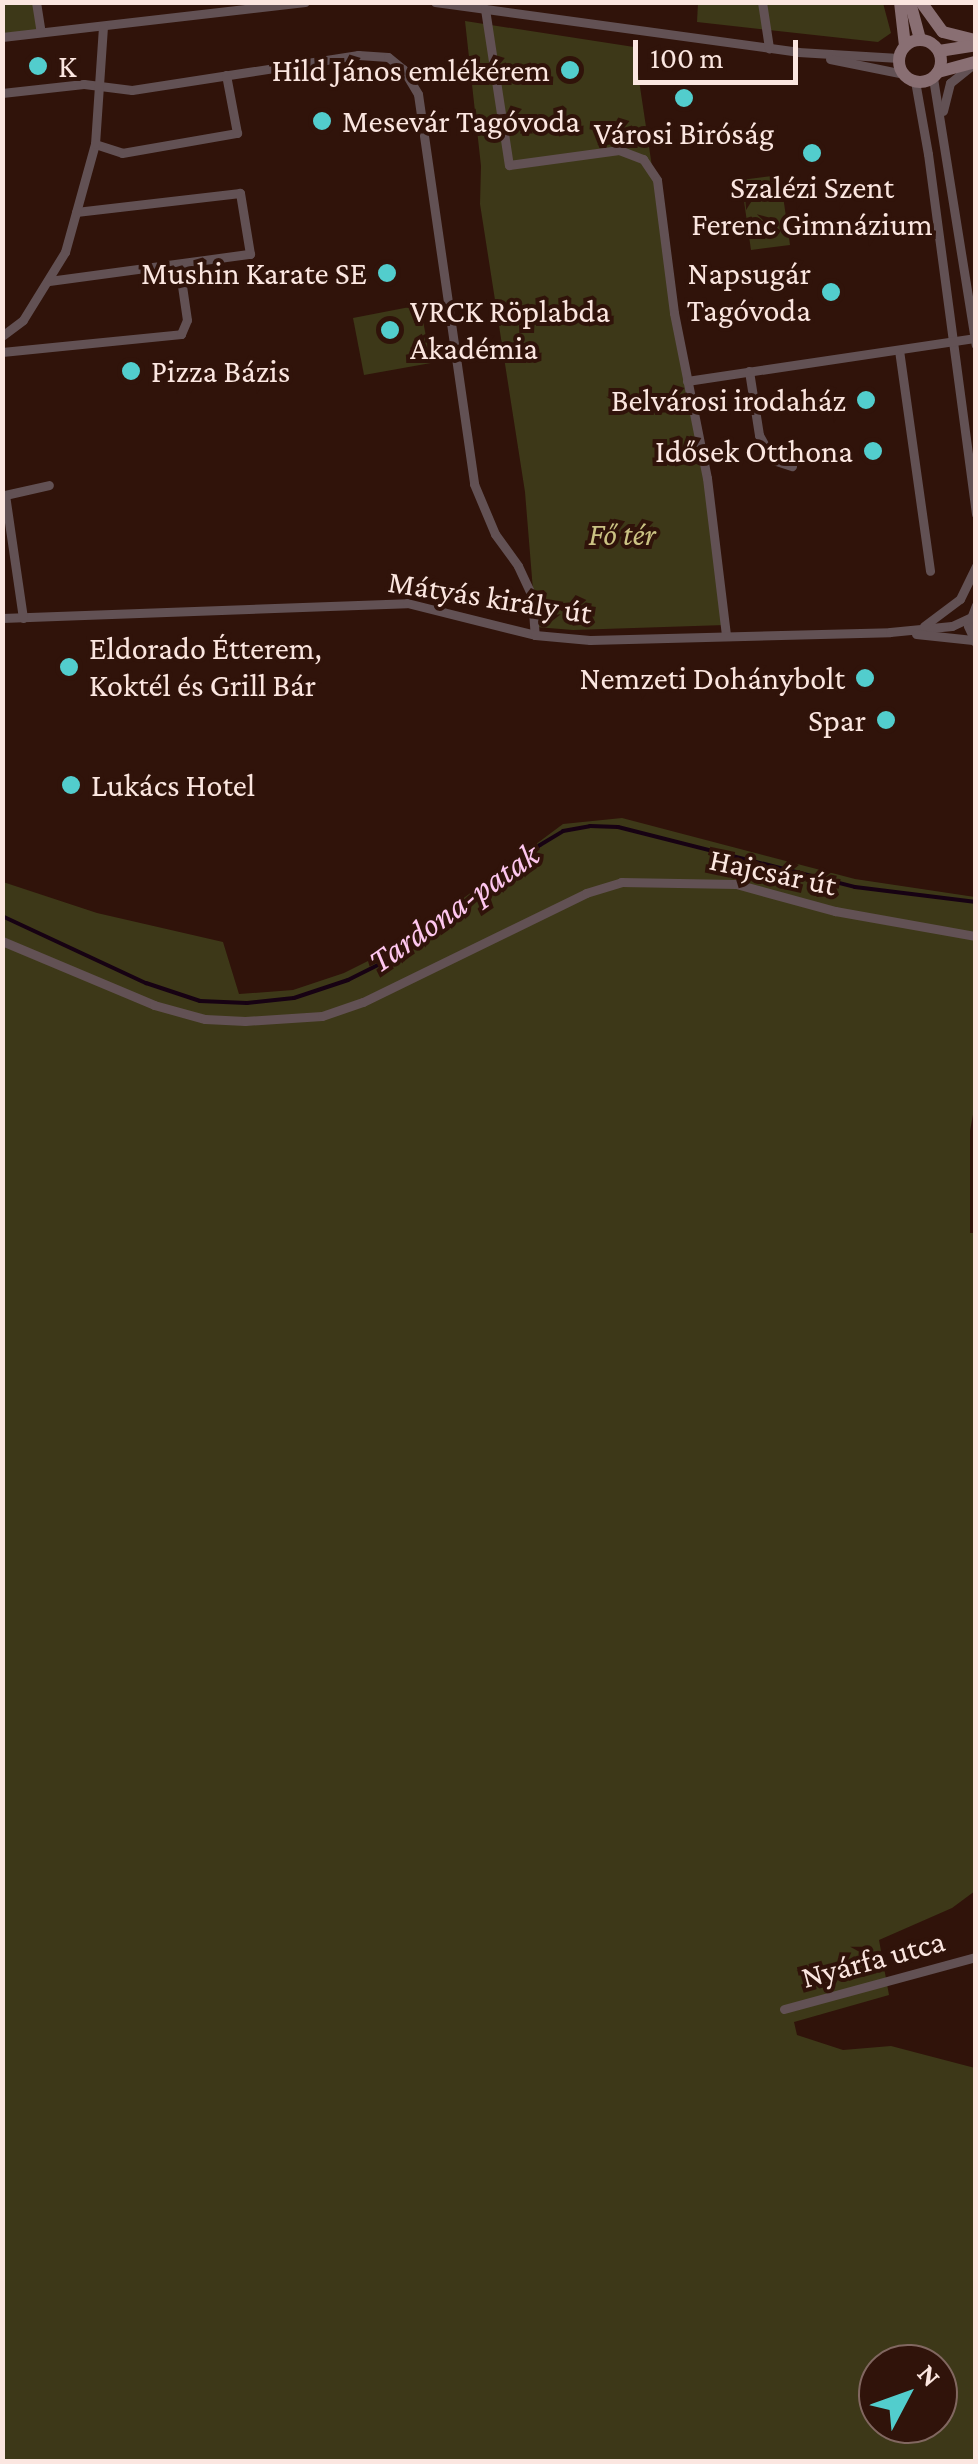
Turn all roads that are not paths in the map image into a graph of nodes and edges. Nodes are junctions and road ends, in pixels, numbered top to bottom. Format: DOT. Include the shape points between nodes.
graph roads {
  1 [pos="36,2"];
  2 [pos="305,2"];
  3 [pos="435,2"];
  4 [pos="762,2"];
  5 [pos="900,2"];
  6 [pos="910,2"];
  7 [pos="921,2"];
  8 [pos="232,6"];
  9 [pos="486,8"];
  10 [pos="103,26"];
  11 [pos="42,32"];
  12 [pos="2,37"];
  13 [pos="920,40"];
  14 [pos="976,42"];
  15 [pos="769,48"];
  16 [pos="798,52"];
  17 [pos="902,52"];
  18 [pos="939,52"];
  19 [pos="976,62"];
  20 [pos="226,75"];
  21 [pos="935,75"];
  22 [pos="909,78"];
  23 [pos="100,87"];
  24 [pos="2,94"];
  25 [pos="943,128"];
  26 [pos="94,144"];
  27 [pos="76,212"];
  28 [pos="178,265"];
  29 [pos="49,281"];
  30 [pos="2,336"];
  31 [pos="975,341"];
  32 [pos="954,342"];
  33 [pos="899,350"];
  34 [pos="2,352"];
  35 [pos="749,371"];
  36 [pos="687,381"];
  37 [pos="792,466"];
  38 [pos="49,485"];
  39 [pos="976,514"];
  40 [pos="976,566"];
  41 [pos="930,570"];
  42 [pos="976,605"];
  43 [pos="2,618"];
  44 [pos="23,618"];
  45 [pos="968,618"];
  46 [pos="919,630"];
  47 [pos="890,632"];
  48 [pos="535,635"];
  49 [pos="726,635"];
  50 [pos="974,642"];
  51 [pos="976,936"];
  52 [pos="2,941"];
  53 [pos="976,1957"];
  54 [pos="784,2009"];
  1 -- 11 [label="street"];
  2 -- 8 [label="street"];
  3 -- 9 [label="street"];
  4 -- 15 [label="street"];
  5 -- 17 [label="street"];
  6 -- 13 [label="street"];
  7 -- 14 [label="street" via="943,32"];
  8 -- 10 [label="street"];
  9 -- 15 [label="street"];
  9 -- 36 [label="street" via="509,164 619,150 652,171"];
  10 -- 11 [label="street"];
  10 -- 23 [label="street"];
  11 -- 12 [label="street"];
  13 -- 17 [label="street"];
  13 -- 18 [label="street"];
  14 -- 18 [label="street"];
  15 -- 16 [label="street"];
  16 -- 17 [label="street"];
  16 -- 22 [label="street"];
  17 -- 22 [label="street"];
  18 -- 21 [label="street"];
  19 -- 21 [label="street"];
  19 -- 25 [label="street" via="950,83"];
  20 -- 23 [label="street" via="132,90"];
  20 -- 26 [label="street" via="237,134 122,153"];
  20 -- 48 [label="street" via="374,54 396,61 414,83 474,484 532,596"];
  21 -- 22 [label="street"];
  21 -- 25 [label="street"];
  22 -- 32 [label="street"];
  23 -- 24 [label="street"];
  23 -- 26 [label="street"];
  25 -- 31 [label="street"];
  26 -- 27 [label="street"];
  27 -- 28 [label="street" via="240,194 250,254"];
  27 -- 29 [label="street"];
  28 -- 29 [label="street"];
  28 -- 34 [label="street" via="187,320 180,334"];
  29 -- 30 [label="street" via="23,320"];
  31 -- 32 [label="street"];
  32 -- 33 [label="street"];
  32 -- 39 [label="street"];
  33 -- 35 [label="street"];
  33 -- 41 [label="street"];
  35 -- 36 [label="street"];
  35 -- 37 [label="street" via="760,435 773,460"];
  36 -- 49 [label="street" via="707,478"];
  38 -- 44 [label="street" via="5,495"];
  40 -- 46 [label="street" via="960,600"];
  42 -- 45 [label="street"];
  43 -- 44 [label="street, Mátyás király út"];
  44 -- 48 [label="street, Mátyás király út" via="407,603"];
  45 -- 46 [label="street, Mátyás király út"];
  45 -- 50 [label="street"];
  46 -- 47 [label="street, Mátyás király út"];
  47 -- 49 [label="street, Mátyás király út"];
  47 -- 50 [label="street"];
  48 -- 49 [label="street, Mátyás király út"];
  51 -- 52 [label="street, Hajcsár út" via="835,911 736,884 621,882 363,1002 322,1016 244,1021 154,1005"];
  53 -- 54 [label="street, Nyárfa utca"];
}
